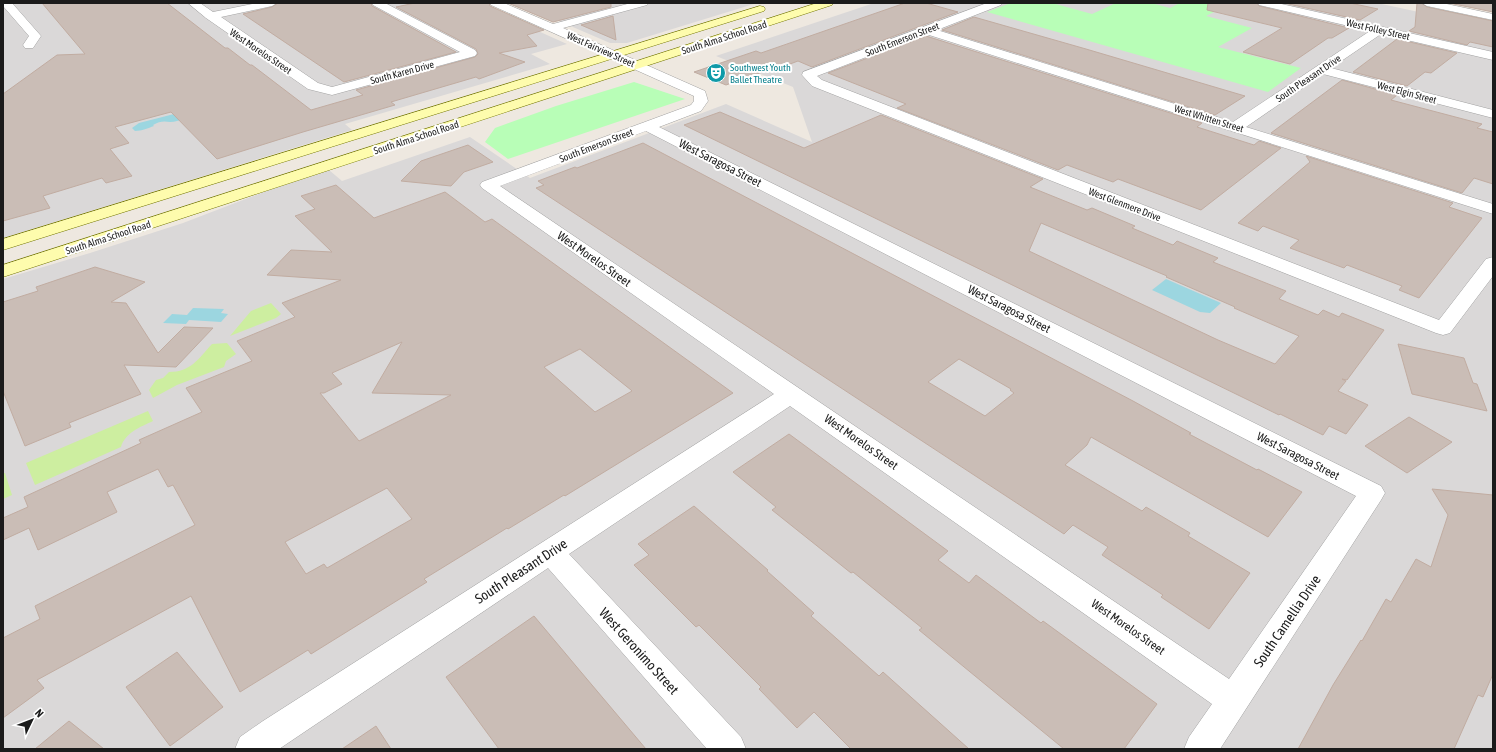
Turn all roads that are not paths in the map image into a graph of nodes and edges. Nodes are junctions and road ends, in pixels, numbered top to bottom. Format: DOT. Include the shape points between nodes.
graph roads {
  1 [pos="6,3"];
  2 [pos="193,3"];
  3 [pos="272,3"];
  4 [pos="377,3"];
  5 [pos="495,3"];
  6 [pos="609,3"];
  7 [pos="643,3"];
  8 [pos="828,3"];
  9 [pos="997,3"];
  10 [pos="1263,3"];
  11 [pos="1427,3"];
  12 [pos="773,5"];
  13 [pos="624,9"];
  14 [pos="210,16"];
  15 [pos="1493,17"];
  16 [pos="23,22"];
  17 [pos="10,24"];
  18 [pos="551,28"];
  19 [pos="925,30"];
  20 [pos="1379,30"];
  21 [pos="29,45"];
  22 [pos="614,55"];
  23 [pos="1493,56"];
  24 [pos="636,65"];
  25 [pos="1320,69"];
  26 [pos="808,75"];
  27 [pos="332,91"];
  28 [pos="701,101"];
  29 [pos="1493,114"];
  30 [pos="647,126"];
  31 [pos="1236,127"];
  32 [pos="488,185"];
  33 [pos="1493,208"];
  34 [pos="3,244"];
  35 [pos="1493,263"];
  36 [pos="3,271"];
  37 [pos="791,394"];
  38 [pos="1372,493"];
  39 [pos="550,552"];
  40 [pos="1234,701"];
  41 [pos="252,749"];
  42 [pos="729,749"];
  43 [pos="1201,749"];
  1 -- 16 [label="street"];
  2 -- 14 [label="street, West Morelos Street"];
  3 -- 14 [label="street"];
  4 -- 27 [label="street, South Karen Drive" via="471,53"];
  5 -- 18 [label="street, West Fairview Street"];
  6 -- 13 [label="street"];
  7 -- 13 [label="street"];
  8 -- 24 [label="main road, South Alma School Road"];
  9 -- 19 [label="street, South Emerson Street"];
  10 -- 20 [label="street, West Folley Street"];
  11 -- 15 [label="street"];
  12 -- 22 [label="main road, South Alma School Road"];
  13 -- 18 [label="street"];
  14 -- 27 [label="street, West Morelos Street" via="313,86"];
  16 -- 17 [label="street"];
  16 -- 21 [label="street" via="35,36"];
  18 -- 22 [label="street, West Fairview Street"];
  19 -- 26 [label="street, South Emerson Street"];
  19 -- 31 [label="street, West Whitten Street"];
  20 -- 23 [label="street, West Folley Street"];
  20 -- 25 [label="street, South Pleasant Drive"];
  22 -- 24 [label="street, West Fairview Street"];
  22 -- 34 [label="main road, South Alma School Road"];
  24 -- 28 [label="street, West Fairview Street" via="700,94"];
  24 -- 36 [label="main road, South Alma School Road"];
  25 -- 29 [label="street, West Elgin Street"];
  25 -- 31 [label="street, South Pleasant Drive"];
  26 -- 35 [label="street, West Glenmere Drive" via="818,83 1443,329"];
  28 -- 30 [label="street, South Emerson Street" via="696,108"];
  30 -- 32 [label="street, South Emerson Street"];
  30 -- 38 [label="street, West Saragosa Street"];
  31 -- 33 [label="street, West Whitten Street"];
  32 -- 37 [label="street, West Morelos Street"];
  37 -- 39 [label="street, South Pleasant Drive"];
  37 -- 40 [label="street, West Morelos Street"];
  38 -- 40 [label="street, South Camellia Drive"];
  39 -- 41 [label="street, South Pleasant Drive" via="281,727"];
  39 -- 42 [label="street, West Geronimo Street"];
  40 -- 43 [label="street, South Camellia Drive"];
}
